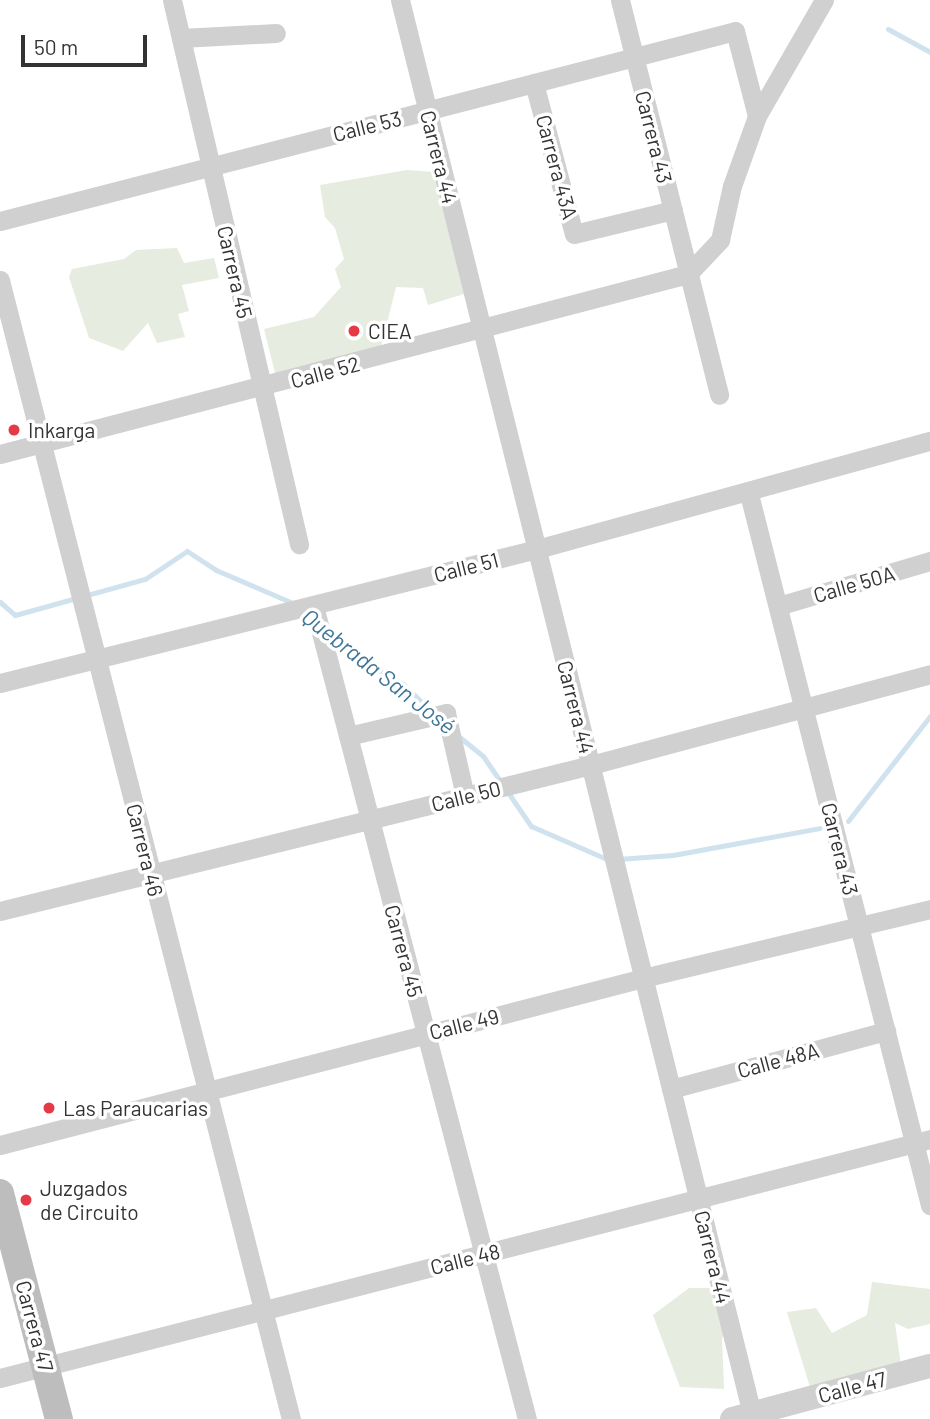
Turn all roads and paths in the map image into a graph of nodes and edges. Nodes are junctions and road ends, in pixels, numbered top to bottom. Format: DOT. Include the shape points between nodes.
graph roads {
  1 [pos="172,0"];
  2 [pos="400,0"];
  3 [pos="620,0"];
  4 [pos="824,0"];
  5 [pos="276,33"];
  6 [pos="181,38"];
  7 [pos="634,57"];
  8 [pos="534,83"];
  9 [pos="428,110"];
  10 [pos="757,116"];
  11 [pos="211,166"];
  12 [pos="673,210"];
  13 [pos="0,220"];
  14 [pos="688,274"];
  15 [pos="0,281"];
  16 [pos="482,329"];
  17 [pos="262,388"];
  18 [pos="719,395"];
  19 [pos="930,441"];
  20 [pos="42,444"];
  21 [pos="0,454"];
  22 [pos="750,494"];
  23 [pos="299,544"];
  24 [pos="537,549"];
  25 [pos="930,561"];
  26 [pos="314,606"];
  27 [pos="778,606"];
  28 [pos="97,661"];
  29 [pos="930,674"];
  30 [pos="0,683"];
  31 [pos="803,706"];
  32 [pos="348,736"];
  33 [pos="591,765"];
  34 [pos="465,796"];
  35 [pos="370,820"];
  36 [pos="152,875"];
  37 [pos="930,909"];
  38 [pos="0,911"];
  39 [pos="859,926"];
  40 [pos="643,978"];
  41 [pos="886,1031"];
  42 [pos="426,1034"];
  43 [pos="206,1089"];
  44 [pos="671,1089"];
  45 [pos="922,1141"];
  46 [pos="0,1145"];
  47 [pos="0,1193"];
  48 [pos="698,1199"];
  49 [pos="930,1205"];
  50 [pos="483,1254"];
  51 [pos="263,1310"];
  52 [pos="45,1366"];
  53 [pos="930,1366"];
  54 [pos="0,1378"];
  55 [pos="742,1417"];
  56 [pos="58,1419"];
  57 [pos="290,1419"];
  58 [pos="527,1419"];
  1 -- 6 [label="street, Carrera 45"];
  2 -- 9 [label="street, Carrera 44"];
  3 -- 7 [label="street, Carrera 43"];
  4 -- 10 [label="street"];
  5 -- 6 [label="street"];
  6 -- 11 [label="street, Carrera 45"];
  7 -- 8 [label="street, Calle 53"];
  7 -- 10 [label="street, Calle 53" via="735,32"];
  7 -- 12 [label="street, Carrera 43"];
  8 -- 9 [label="street, Calle 53"];
  8 -- 12 [label="street, Carrera 43A" via="574,234"];
  9 -- 11 [label="street, Calle 53"];
  9 -- 16 [label="street, Carrera 44"];
  10 -- 14 [label="street" via="732,187 720,240"];
  11 -- 13 [label="street, Calle 53"];
  11 -- 17 [label="street, Carrera 45"];
  12 -- 14 [label="street, Carrera 43"];
  14 -- 16 [label="street, Calle 52"];
  14 -- 18 [label="street, Carrera 43"];
  15 -- 20 [label="street, Carrera 46"];
  16 -- 17 [label="street, Calle 52"];
  16 -- 24 [label="street, Carrera 44"];
  17 -- 20 [label="street, Calle 52"];
  17 -- 23 [label="street, Carrera 45"];
  19 -- 22 [label="street, Calle 51"];
  20 -- 21 [label="street, Calle 52"];
  20 -- 28 [label="street, Carrera 46"];
  22 -- 24 [label="street, Calle 51"];
  22 -- 27 [label="street, Carrera 43"];
  24 -- 26 [label="street, Calle 51"];
  24 -- 33 [label="street, Carrera 44"];
  25 -- 27 [label="street, Calle 50A"];
  26 -- 28 [label="street, Calle 51"];
  26 -- 32 [label="street, Carrera 45"];
  27 -- 31 [label="street, Carrera 43"];
  28 -- 30 [label="street, Calle 51"];
  28 -- 36 [label="street, Carrera 46"];
  29 -- 31 [label="street, Calle 50"];
  31 -- 33 [label="street, Calle 50"];
  31 -- 39 [label="street, Carrera 43"];
  32 -- 34 [label="street" via="446,713"];
  32 -- 35 [label="street, Carrera 45"];
  33 -- 34 [label="street, Calle 50"];
  33 -- 40 [label="street, Carrera 44"];
  34 -- 35 [label="street, Calle 50"];
  35 -- 36 [label="street, Calle 50"];
  35 -- 42 [label="street, Carrera 45"];
  36 -- 38 [label="street, Calle 50"];
  36 -- 43 [label="street, Carrera 46"];
  37 -- 39 [label="street, Calle 49"];
  39 -- 40 [label="street, Calle 49"];
  39 -- 41 [label="street, Carrera 43"];
  40 -- 42 [label="street, Calle 49"];
  40 -- 44 [label="street, Carrera 44"];
  41 -- 44 [label="street, Calle 48A"];
  41 -- 45 [label="street, Carrera 43"];
  42 -- 43 [label="street, Calle 49"];
  42 -- 50 [label="street, Carrera 45"];
  43 -- 46 [label="street, Calle 49"];
  43 -- 51 [label="street, Carrera 46"];
  44 -- 48 [label="street, Carrera 44"];
  45 -- 48 [label="street, Calle 48"];
  45 -- 49 [label="street, Carrera 43"];
  47 -- 52 [label="main road, Carrera 47"];
  48 -- 50 [label="street, Calle 48"];
  48 -- 55 [label="street, Carrera 44"];
  50 -- 51 [label="street, Calle 48"];
  50 -- 58 [label="street, Carrera 45"];
  51 -- 52 [label="street, Calle 48"];
  51 -- 57 [label="street, Carrera 46"];
  52 -- 54 [label="street, Calle 48"];
  52 -- 56 [label="main road, Carrera 47"];
  53 -- 55 [label="street, Calle 47"];
}
